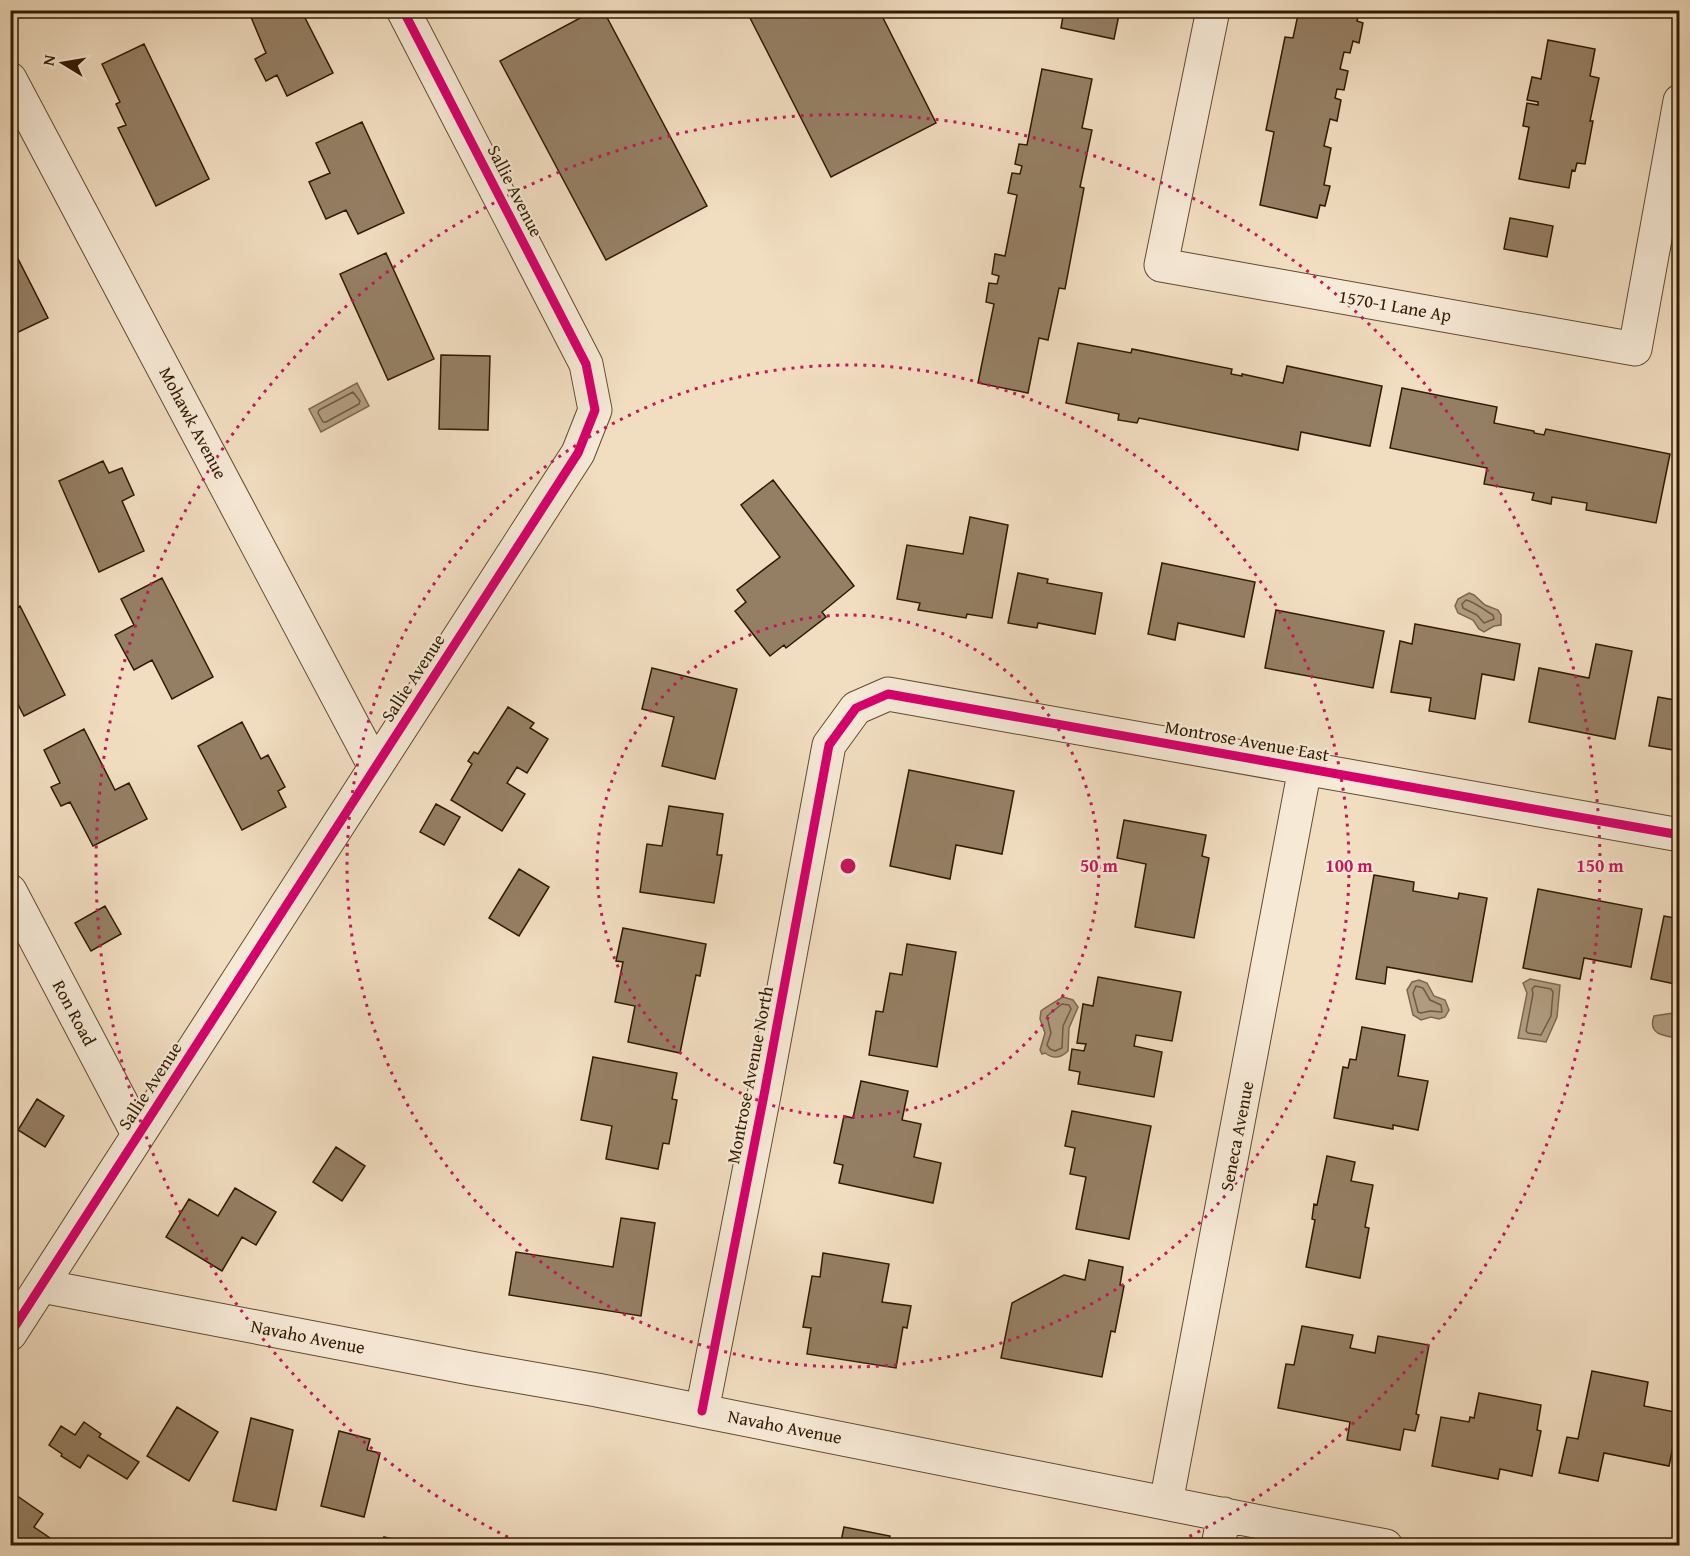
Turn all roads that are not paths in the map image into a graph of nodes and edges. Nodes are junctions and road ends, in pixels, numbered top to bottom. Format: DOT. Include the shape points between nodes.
graph roads {
  1 [pos="403,10"];
  2 [pos="1213,10"];
  3 [pos="10,79"];
  4 [pos="1680,101"];
  5 [pos="829,745"];
  6 [pos="375,767"];
  7 [pos="1305,768"];
  8 [pos="1680,835"];
  9 [pos="10,891"];
  10 [pos="138,1134"];
  11 [pos="42,1286"];
  12 [pos="10,1335"];
  13 [pos="702,1411"];
  14 [pos="1166,1503"];
  15 [pos="1224,1514"];
  16 [pos="1218,1545"];
  17 [pos="1386,1545"];
  1 -- 6 [label="street, Sallie Avenue" via="586,364 595,410 578,453"];
  2 -- 4 [label="street, 1570-1 Lane Ap" via="1161,265 1635,349"];
  3 -- 6 [label="street, Mohawk Avenue"];
  5 -- 7 [label="street, Montrose Avenue East" via="856,708 888,694"];
  5 -- 13 [label="street, Montrose Avenue North"];
  6 -- 10 [label="street, Sallie Avenue"];
  7 -- 8 [label="street, Montrose Avenue East"];
  7 -- 14 [label="street, Seneca Avenue"];
  9 -- 10 [label="street, Ron Road"];
  10 -- 11 [label="street, Sallie Avenue"];
  11 -- 12 [label="street, Sallie Avenue"];
  11 -- 13 [label="street, Navaho Avenue"];
  13 -- 14 [label="street, Navaho Avenue"];
  14 -- 15 [label="street, Navaho Avenue"];
  15 -- 16 [label="street"];
  15 -- 17 [label="street, Navaho Avenue"];
}
